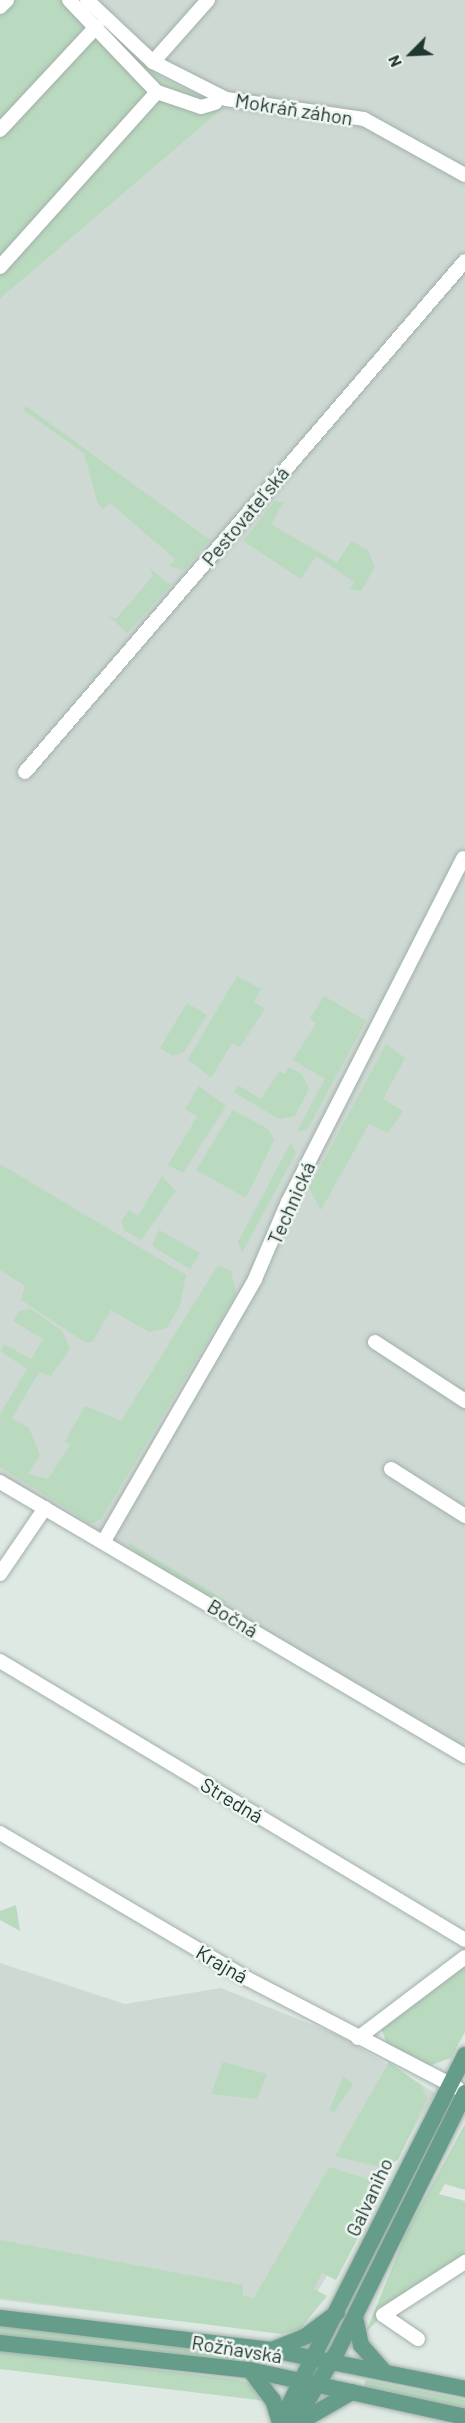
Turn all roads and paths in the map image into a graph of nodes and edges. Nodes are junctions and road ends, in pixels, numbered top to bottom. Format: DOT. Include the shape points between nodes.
graph roads {
  1 [pos="7,0"];
  2 [pos="69,0"];
  3 [pos="87,0"];
  4 [pos="208,0"];
  5 [pos="0,7"];
  6 [pos="97,26"];
  7 [pos="153,62"];
  8 [pos="157,92"];
  9 [pos="215,103"];
  10 [pos="0,130"];
  11 [pos="465,175"];
  12 [pos="465,261"];
  13 [pos="0,267"];
  14 [pos="25,772"];
  15 [pos="463,858"];
  16 [pos="375,1342"];
  17 [pos="465,1401"];
  18 [pos="391,1469"];
  19 [pos="0,1482"];
  20 [pos="45,1508"];
  21 [pos="465,1516"];
  22 [pos="104,1541"];
  23 [pos="0,1574"];
  24 [pos="0,1661"];
  25 [pos="465,1756"];
  26 [pos="0,1833"];
  27 [pos="465,1940"];
  28 [pos="465,1957"];
  29 [pos="358,2038"];
  30 [pos="465,2055"];
  31 [pos="460,2090"];
  32 [pos="465,2262"];
  33 [pos="348,2312"];
  34 [pos="0,2318"];
  35 [pos="418,2339"];
  36 [pos="0,2343"];
  37 [pos="272,2350"];
  38 [pos="324,2360"];
  39 [pos="250,2370"];
  40 [pos="384,2371"];
  41 [pos="308,2382"];
  42 [pos="465,2389"];
  43 [pos="352,2392"];
  44 [pos="458,2418"];
  45 [pos="280,2423"];
  46 [pos="296,2423"];
  1 -- 5 [label="street"];
  2 -- 6 [label="street"];
  3 -- 7 [label="street, Mokráň záhon"];
  4 -- 7 [label="street"];
  6 -- 8 [label="street"];
  6 -- 10 [label="street"];
  7 -- 11 [label="street, Mokráň záhon" via="230,100 364,119"];
  8 -- 9 [label="street" via="201,107"];
  8 -- 13 [label="street"];
  12 -- 14 [label="street, Pestovateľská"];
  15 -- 22 [label="street, Technická" via="288,1202 255,1279"];
  16 -- 17 [label="street"];
  18 -- 21 [label="street"];
  19 -- 20 [label="street, Bočná"];
  20 -- 22 [label="street, Bočná"];
  20 -- 23 [label="street"];
  22 -- 25 [label="street, Bočná"];
  24 -- 27 [label="street, Stredná"];
  26 -- 29 [label="street, Krajná"];
  28 -- 29 [label="street"];
  29 -- 31 [label="street, Krajná"];
  30 -- 31 [label="main road, Galvaniho"];
  31 -- 33 [label="main road, Galvaniho"];
  32 -- 35 [label="street" via="383,2315"];
  33 -- 37 [label="main road"];
  33 -- 38 [label="main road, Galvaniho"];
  33 -- 40 [label="main road" via="361,2345"];
  34 -- 37 [label="main road, Rožňavská"];
  36 -- 39 [label="main road, Rožňavská"];
  37 -- 38 [label="main road, Rožňavská"];
  38 -- 40 [label="main road, Rožňavská"];
  38 -- 41 [label="main road, Galvaniho"];
  39 -- 41 [label="main road, Rožňavská"];
  39 -- 45 [label="main road" via="273,2400"];
  40 -- 42 [label="main road, Rožňavská"];
  41 -- 43 [label="main road, Rožňavská"];
  41 -- 45 [label="main road"];
  41 -- 46 [label="main road"];
  43 -- 44 [label="main road, Rožňavská"];
  43 -- 46 [label="main road"];
}
